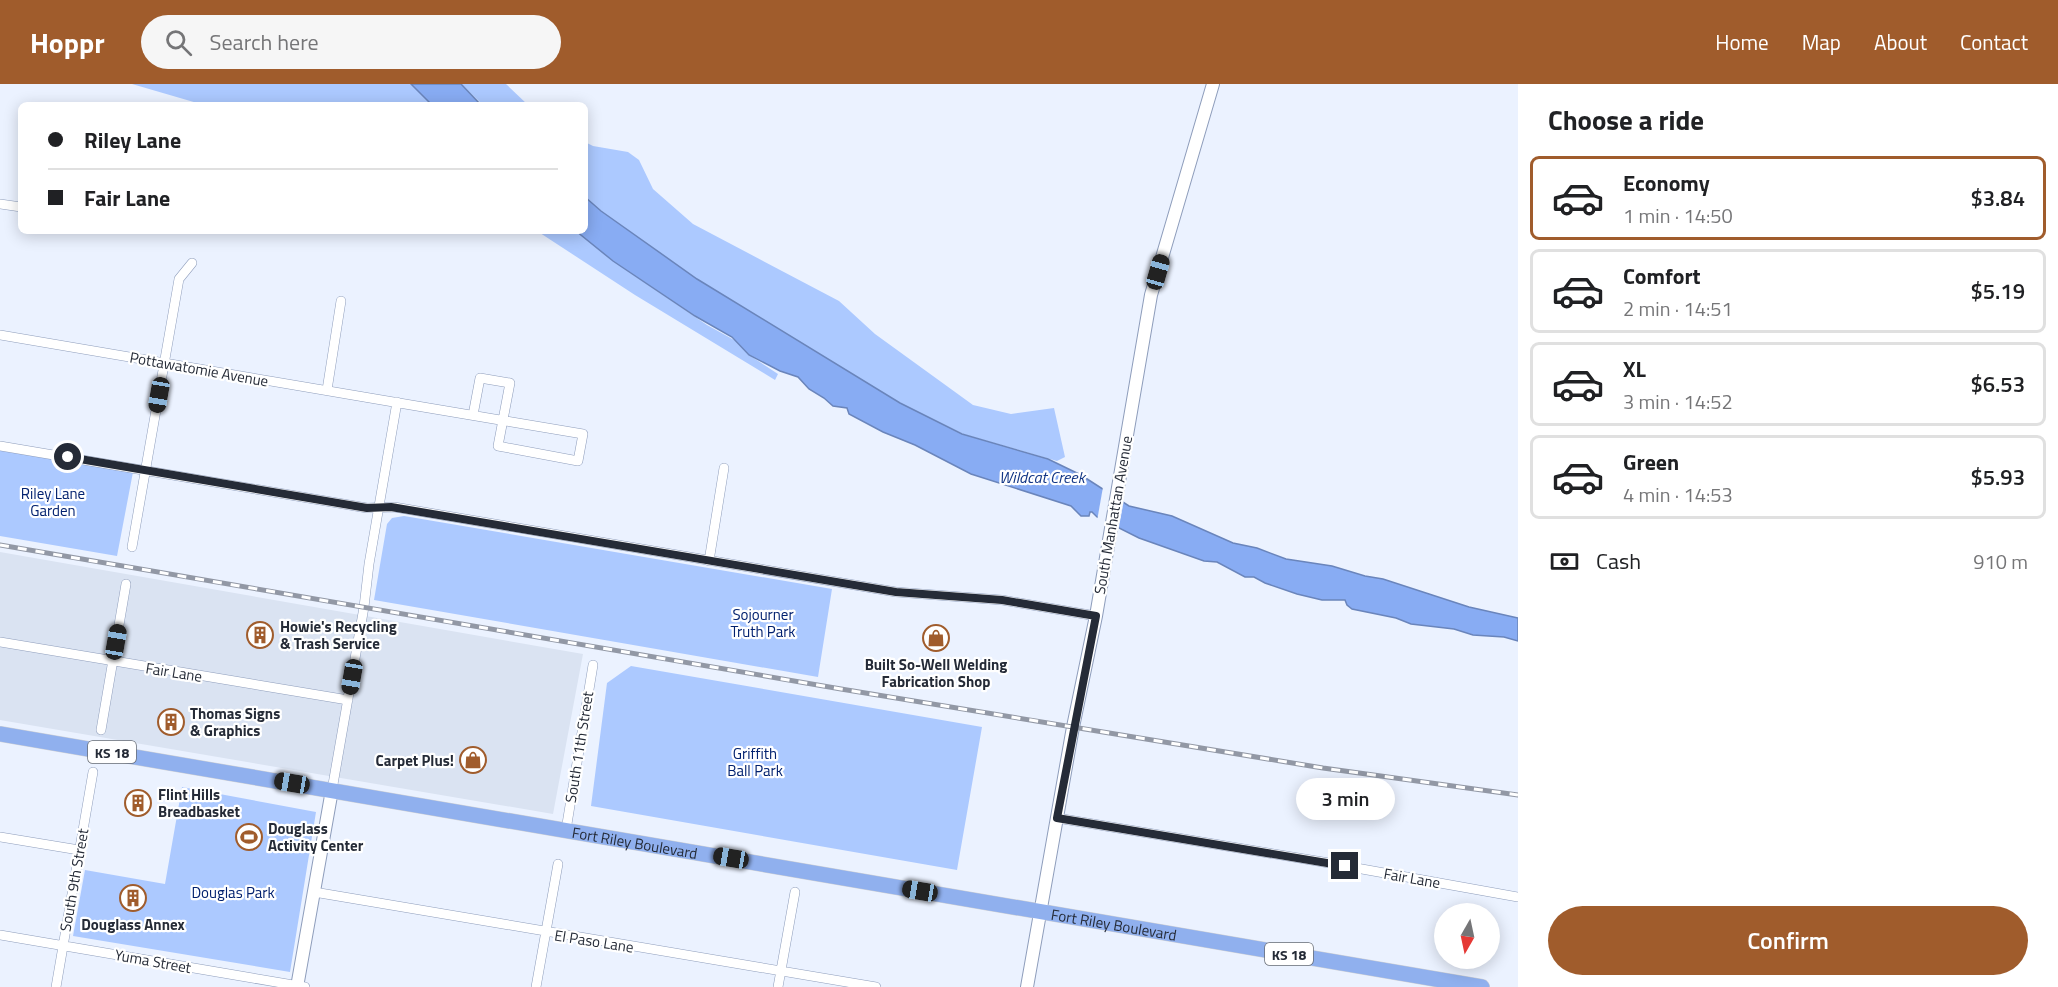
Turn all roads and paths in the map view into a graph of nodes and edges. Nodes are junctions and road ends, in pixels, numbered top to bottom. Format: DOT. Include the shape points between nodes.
graph roads {
  1 [pos="1213,84"];
  2 [pos="0,204"];
  3 [pos="18,207"];
  4 [pos="192,263"];
  5 [pos="341,301"];
  6 [pos="0,335"];
  7 [pos="165,363"];
  8 [pos="327,390"];
  9 [pos="398,402"];
  10 [pos="473,415"];
  11 [pos="503,420"];
  12 [pos="0,446"];
  13 [pos="724,468"];
  14 [pos="146,471"];
  15 [pos="380,507"];
  16 [pos="132,547"];
  17 [pos="709,561"];
  18 [pos="126,584"];
  19 [pos="1096,616"];
  20 [pos="0,642"];
  21 [pos="113,662"];
  22 [pos="593,665"];
  23 [pos="348,700"];
  24 [pos="101,730"];
  25 [pos="0,734"];
  26 [pos="93,772"];
  27 [pos="332,790"];
  28 [pos="1057,818"];
  29 [pos="566,830"];
  30 [pos="0,837"];
  31 [pos="79,850"];
  32 [pos="558,864"];
  33 [pos="314,892"];
  34 [pos="795,892"];
  35 [pos="1518,897"];
  36 [pos="1040,912"];
  37 [pos="546,933"];
  38 [pos="0,934"];
  39 [pos="63,946"];
  40 [pos="780,971"];
  41 [pos="56,987"];
  42 [pos="300,987"];
  43 [pos="536,987"];
  44 [pos="778,987"];
  45 [pos="876,987"];
  46 [pos="1027,987"];
  47 [pos="1482,987"];
  1 -- 19 [label="street, South Manhattan Avenue" via="1151,295"];
  2 -- 3 [label="street"];
  4 -- 7 [label="street" via="179,279"];
  5 -- 8 [label="street"];
  6 -- 7 [label="street, Pottawatomie Avenue"];
  7 -- 8 [label="street, Pottawatomie Avenue"];
  7 -- 14 [label="street"];
  8 -- 9 [label="street, Pottawatomie Avenue"];
  9 -- 10 [label="street, Pottawatomie Avenue"];
  9 -- 15 [label="street"];
  10 -- 11 [label="street, Pottawatomie Avenue"];
  10 -- 11 [label="street" via="480,378 510,383"];
  11 -- 11 [label="street" via="583,434 578,461 498,446"];
  12 -- 14 [label="street"];
  13 -- 17 [label="street"];
  14 -- 15 [label="street"];
  14 -- 16 [label="street"];
  15 -- 17 [label="street"];
  15 -- 23 [label="street"];
  17 -- 19 [label="street" via="896,592 1002,600"];
  18 -- 21 [label="street"];
  19 -- 28 [label="street, South Manhattan Avenue"];
  20 -- 21 [label="street, Fair Lane"];
  21 -- 23 [label="street, Fair Lane"];
  21 -- 24 [label="street"];
  22 -- 29 [label="street, South 11th Street"];
  23 -- 27 [label="street"];
  25 -- 27 [label="highway, Fort Riley Boulevard / KS 18"];
  26 -- 31 [label="street, South 9th Street"];
  27 -- 29 [label="highway, Fort Riley Boulevard / KS 18"];
  27 -- 33 [label="street"];
  28 -- 35 [label="street, Fair Lane"];
  28 -- 36 [label="street, South Manhattan Avenue"];
  29 -- 36 [label="highway, Fort Riley Boulevard / KS 18"];
  30 -- 31 [label="street"];
  31 -- 39 [label="street, South 9th Street"];
  32 -- 37 [label="street"];
  33 -- 37 [label="street, El Paso Lane"];
  33 -- 42 [label="street"];
  34 -- 40 [label="street"];
  36 -- 46 [label="street, South Manhattan Avenue"];
  36 -- 47 [label="highway, Fort Riley Boulevard / KS 18"];
  37 -- 40 [label="street, El Paso Lane"];
  37 -- 43 [label="street"];
  38 -- 39 [label="street, Yuma Street"];
  39 -- 41 [label="street, South 9th Street"];
  39 -- 42 [label="street, Yuma Street"];
  40 -- 44 [label="street"];
  40 -- 45 [label="street, El Paso Lane"];
}
